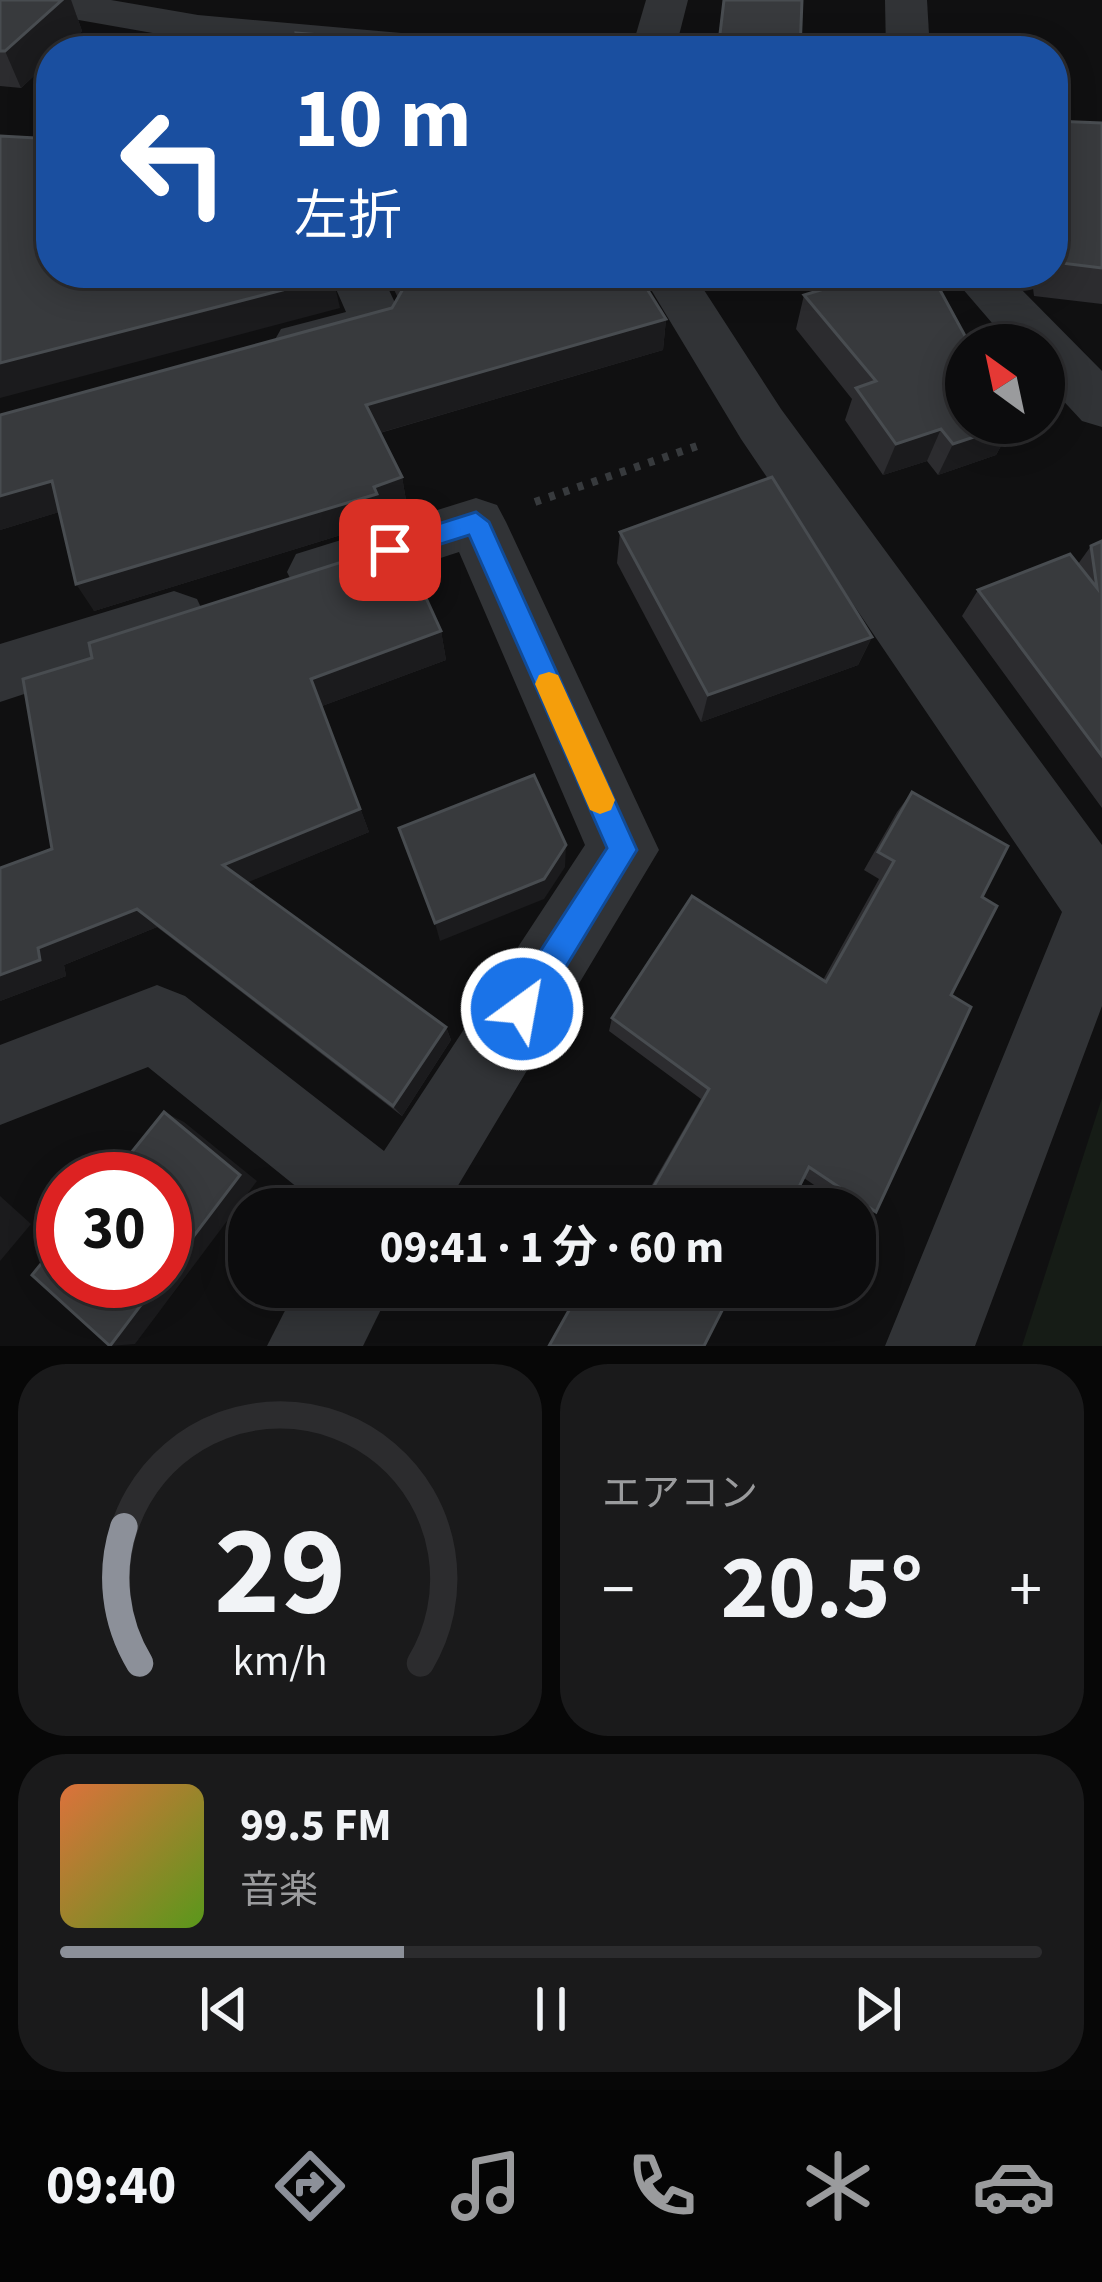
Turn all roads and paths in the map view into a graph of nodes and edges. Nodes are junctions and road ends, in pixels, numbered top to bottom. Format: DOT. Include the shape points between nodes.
graph roads {
  1 [pos="40,0"];
  2 [pos="206,0"];
  3 [pos="667,0"];
  4 [pos="906,0"];
  5 [pos="454,34"];
  6 [pos="657,36"];
  7 [pos="907,36"];
  8 [pos="362,288"];
  9 [pos="676,288"];
  10 [pos="989,288"];
  11 [pos="1024,324"];
  12 [pos="244,358"];
  13 [pos="1065,367"];
  14 [pos="1102,406"];
  15 [pos="761,424"];
  16 [pos="476,522"];
  17 [pos="0,673"];
  18 [pos="1102,906"];
  19 [pos="0,1084"];
  20 [pos="366,1188"];
  21 [pos="406,1188"];
  22 [pos="335,1308"];
  23 [pos="312,1346"];
  24 [pos="930,1346"];
  1 -- 5 [label="street" via="198,28"];
  2 -- 5 [label="street"];
  3 -- 6 [label="street"];
  4 -- 7 [label="street"];
  8 -- 12 [label="street" via="377,322"];
  9 -- 15 [label="street"];
  10 -- 11 [label="street"];
  13 -- 14 [label="street"];
  15 -- 16 [label="path"];
  15 -- 18 [label="street"];
  16 -- 17 [label="street"];
  16 -- 21 [label="street" via="622,850"];
  18 -- 24 [label="street"];
  19 -- 20 [label="street" via="157,1024"];
  22 -- 23 [label="street"];
}
